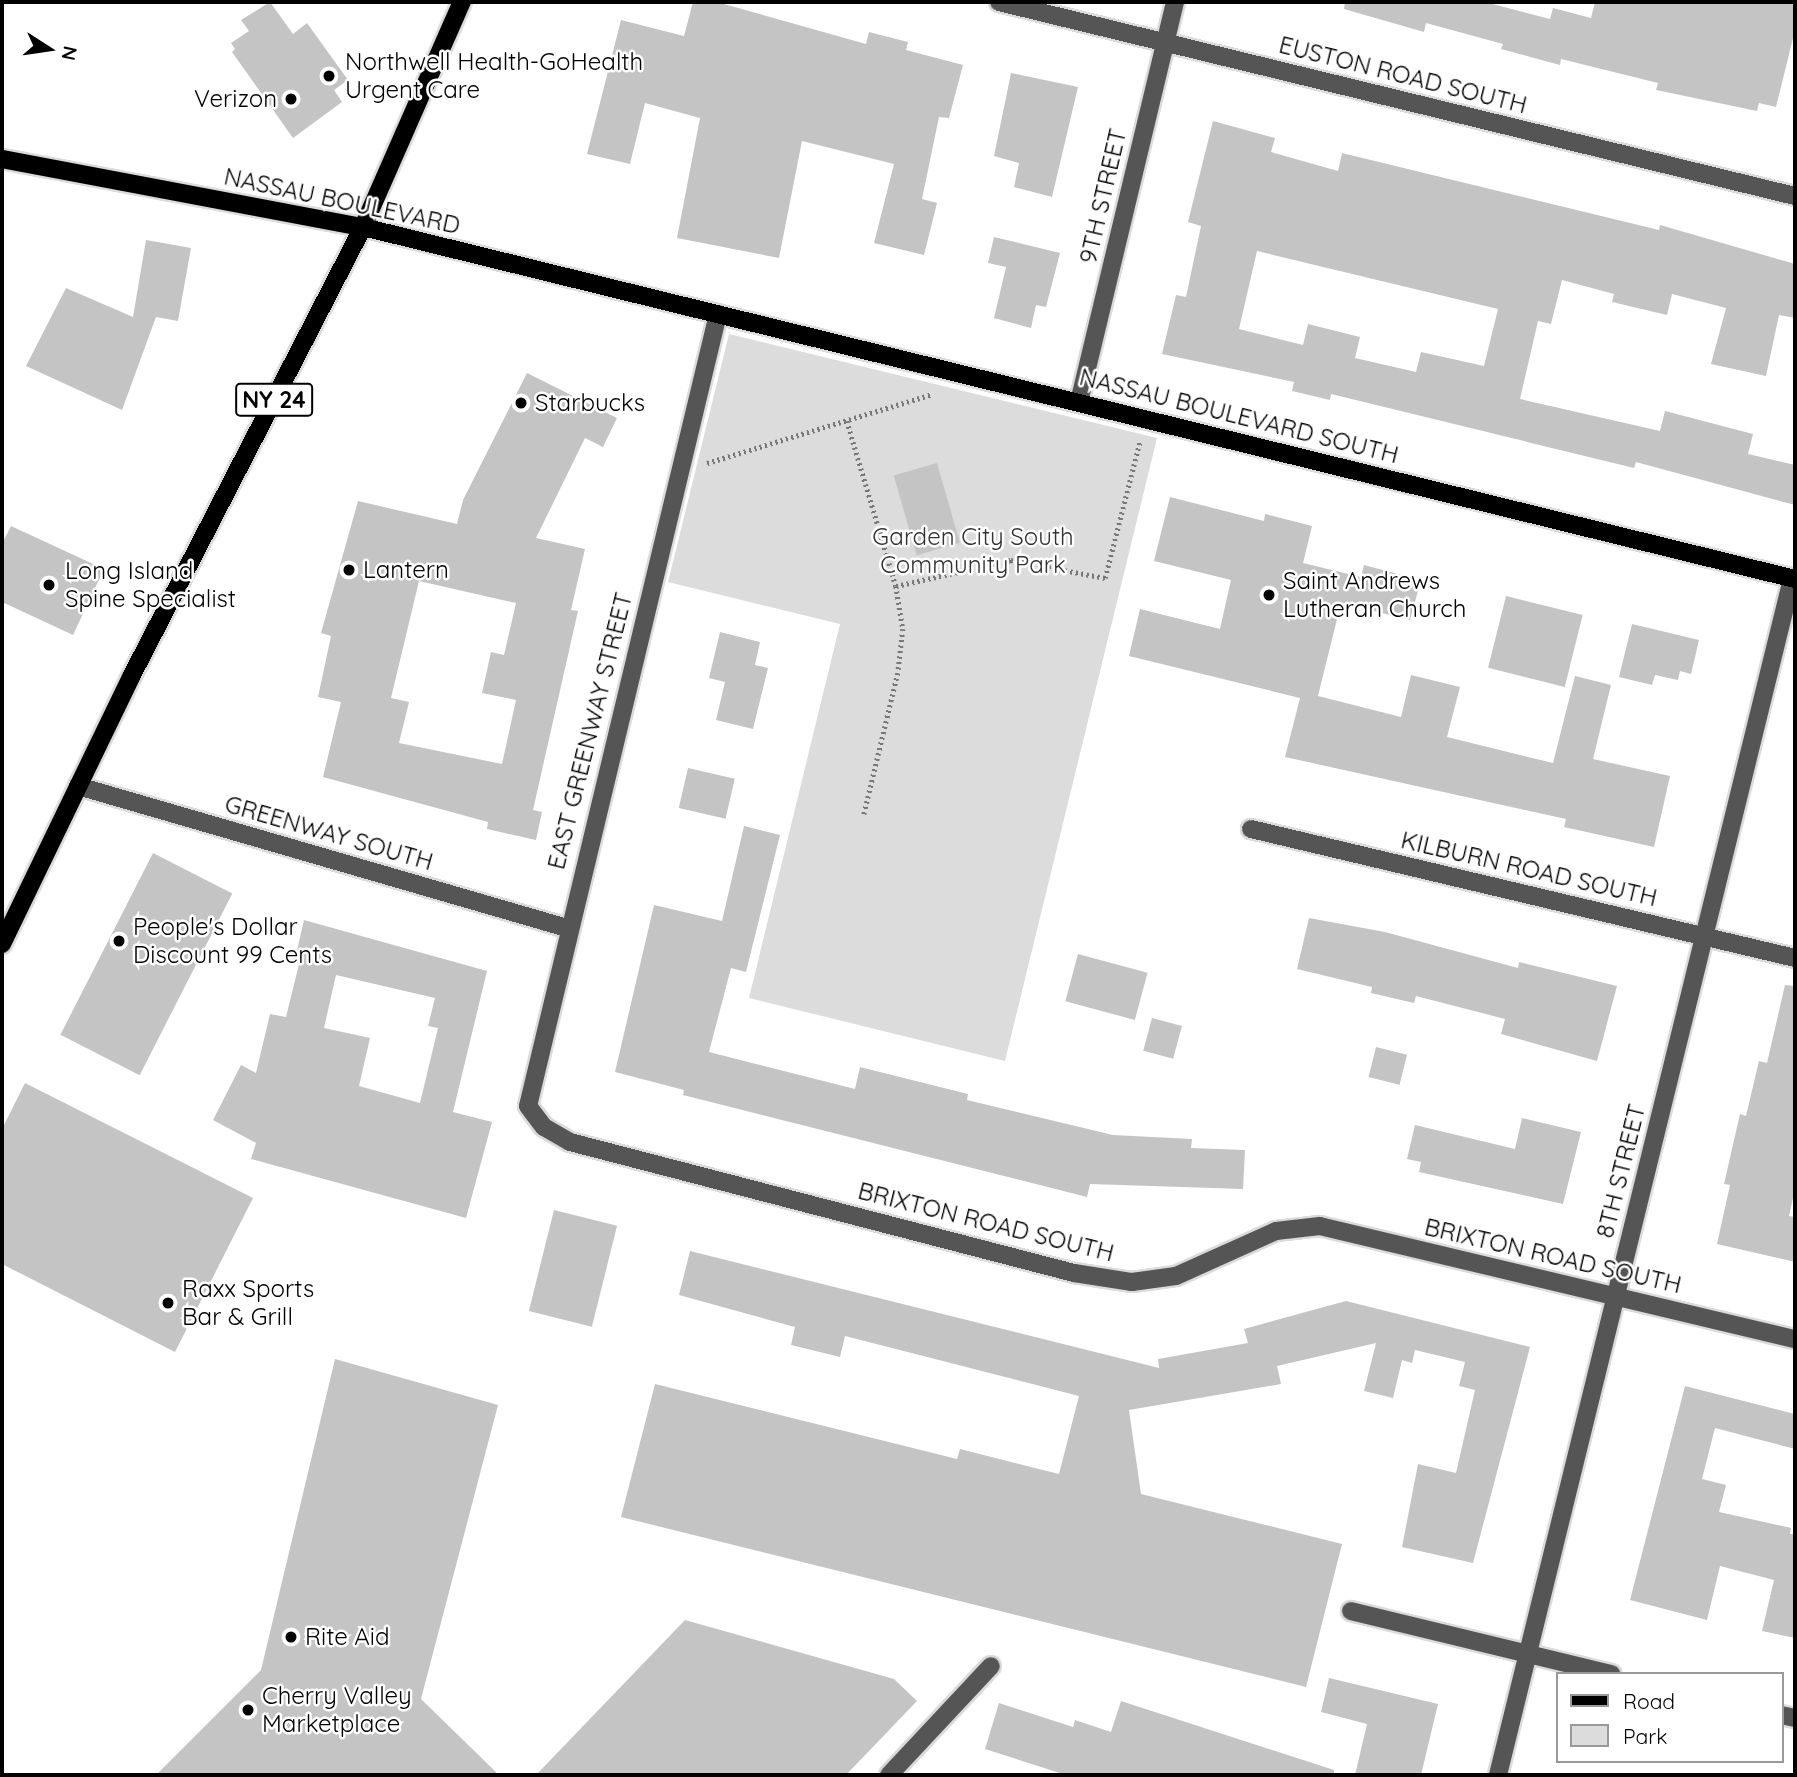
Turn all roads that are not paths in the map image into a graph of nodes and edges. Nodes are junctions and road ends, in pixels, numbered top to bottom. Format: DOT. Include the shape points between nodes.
graph roads {
  1 [pos="462,2"];
  2 [pos="999,2"];
  3 [pos="1175,2"];
  4 [pos="1165,42"];
  5 [pos="2,159"];
  6 [pos="1795,196"];
  7 [pos="363,227"];
  8 [pos="670,302"];
  9 [pos="718,314"];
  10 [pos="1079,402"];
  11 [pos="1794,579"];
  12 [pos="78,786"];
  13 [pos="1251,829"];
  14 [pos="567,929"];
  15 [pos="1704,936"];
  16 [pos="2,944"];
  17 [pos="1795,958"];
  18 [pos="570,1142"];
  19 [pos="1616,1295"];
  20 [pos="1795,1339"];
  21 [pos="1351,1611"];
  22 [pos="1528,1653"];
  23 [pos="991,1666"];
  24 [pos="1603,1672"];
  25 [pos="889,1775"];
  26 [pos="1498,1775"];
  1 -- 7 [label="main road, NY 24"];
  2 -- 4 [label="street, EUSTON ROAD SOUTH"];
  3 -- 4 [label="street, 9TH STREET"];
  4 -- 6 [label="street, EUSTON ROAD SOUTH"];
  4 -- 10 [label="street, 9TH STREET"];
  5 -- 7 [label="main road, NASSAU BOULEVARD"];
  7 -- 8 [label="main road, NASSAU BOULEVARD"];
  7 -- 12 [label="main road, NY 24"];
  8 -- 9 [label="main road, NASSAU BOULEVARD SOUTH"];
  9 -- 10 [label="main road, NASSAU BOULEVARD SOUTH"];
  9 -- 14 [label="street, EAST GREENWAY STREET"];
  10 -- 11 [label="main road, NASSAU BOULEVARD SOUTH"];
  11 -- 15 [label="street, 8TH STREET"];
  12 -- 14 [label="street, GREENWAY SOUTH"];
  12 -- 16 [label="main road, NY 24"];
  13 -- 15 [label="street, KILBURN ROAD SOUTH"];
  14 -- 18 [label="street, EAST GREENWAY STREET" via="528,1106 544,1127"];
  15 -- 17 [label="street, KILBURN ROAD SOUTH"];
  15 -- 19 [label="street, 8TH STREET"];
  18 -- 19 [label="street, BRIXTON ROAD SOUTH" via="1074,1273 1132,1282 1176,1276 1276,1231 1320,1226"];
  19 -- 20 [label="street, BRIXTON ROAD SOUTH"];
  19 -- 22 [label="street, 8TH STREET"];
  21 -- 22 [label="street"];
  22 -- 24 [label="street"];
  22 -- 26 [label="street, 8TH STREET"];
  23 -- 25 [label="street"];
}
